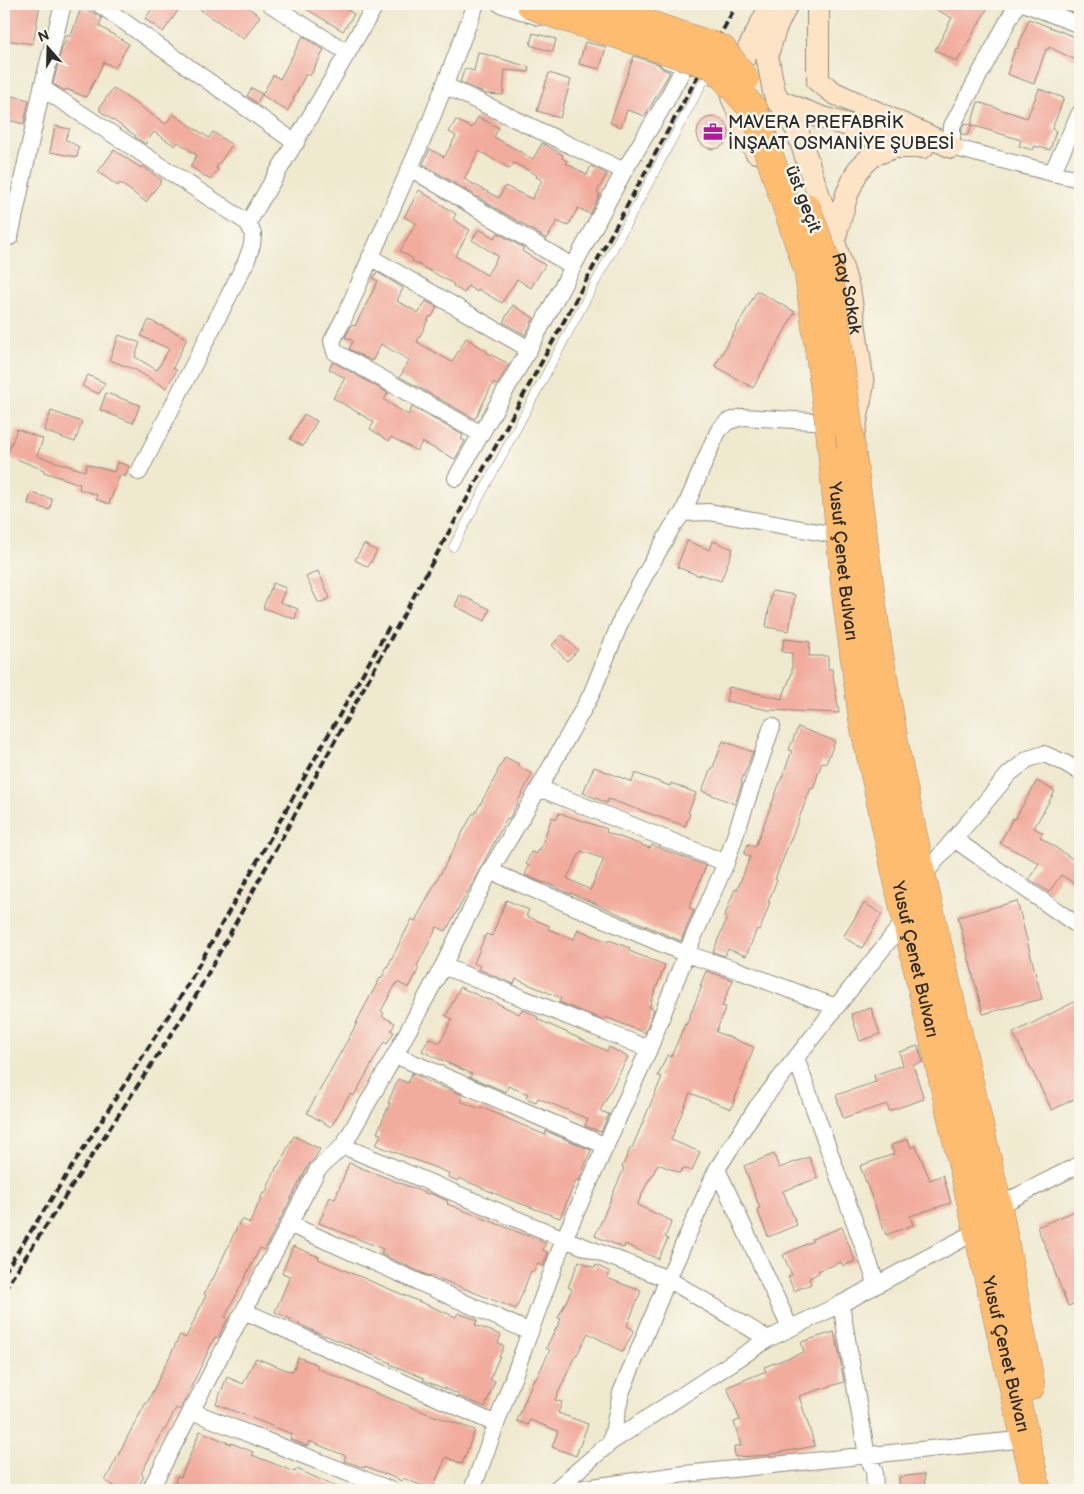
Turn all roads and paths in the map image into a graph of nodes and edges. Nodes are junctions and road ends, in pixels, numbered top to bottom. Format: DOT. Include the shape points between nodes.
graph roads {
  1 [pos="64,4"];
  2 [pos="99,4"];
  3 [pos="270,4"];
  4 [pos="376,4"];
  5 [pos="476,4"];
  6 [pos="500,4"];
  7 [pos="530,4"];
  8 [pos="588,4"];
  9 [pos="771,4"];
  10 [pos="787,4"];
  11 [pos="818,4"];
  12 [pos="1017,4"];
  13 [pos="1026,4"];
  14 [pos="1080,25"];
  15 [pos="348,53"];
  16 [pos="446,86"];
  17 [pos="42,88"];
  18 [pos="729,90"];
  19 [pos="780,101"];
  20 [pos="1080,113"];
  21 [pos="296,143"];
  22 [pos="923,147"];
  23 [pos="952,147"];
  24 [pos="410,168"];
  25 [pos="624,171"];
  26 [pos="1052,173"];
  27 [pos="1080,179"];
  28 [pos="248,224"];
  29 [pos="4,236"];
  30 [pos="834,240"];
  31 [pos="370,257"];
  32 [pos="572,266"];
  33 [pos="529,349"];
  34 [pos="829,422"];
  35 [pos="481,434"];
  36 [pos="851,447"];
  37 [pos="139,472"];
  38 [pos="456,478"];
  39 [pos="683,513"];
  40 [pos="840,536"];
  41 [pos="453,547"];
  42 [pos="772,726"];
  43 [pos="1080,772"];
  44 [pos="539,788"];
  45 [pos="954,839"];
  46 [pos="726,863"];
  47 [pos="490,871"];
  48 [pos="922,876"];
  49 [pos="906,919"];
  50 [pos="1080,927"];
  51 [pos="686,954"];
  52 [pos="443,966"];
  53 [pos="836,1007"];
  54 [pos="650,1049"];
  55 [pos="395,1056"];
  56 [pos="796,1058"];
  57 [pos="343,1146"];
  58 [pos="606,1146"];
  59 [pos="1080,1164"];
  60 [pos="717,1169"];
  61 [pos="998,1206"];
  62 [pos="289,1224"];
  63 [pos="977,1231"];
  64 [pos="564,1239"];
  65 [pos="668,1279"];
  66 [pos="876,1285"];
  67 [pos="841,1304"];
  68 [pos="244,1311"];
  69 [pos="790,1328"];
  70 [pos="530,1332"];
  71 [pos="768,1339"];
  72 [pos="191,1411"];
  73 [pos="496,1424"];
  74 [pos="1026,1438"];
  75 [pos="611,1442"];
  76 [pos="867,1456"];
  77 [pos="150,1490"];
  78 [pos="391,1490"];
  79 [pos="472,1490"];
  80 [pos="555,1490"];
  81 [pos="571,1490"];
  82 [pos="875,1490"];
  83 [pos="1037,1490"];
  84 [pos="1051,1490"];
  1 -- 17 [label="street"];
  2 -- 21 [label="street"];
  3 -- 15 [label="street"];
  4 -- 15 [label="street"];
  5 -- 16 [label="street"];
  6 -- 25 [label="street" via="682,65 665,103"];
  7 -- 34 [label="highway, Yusuf Çenet Bulvarı, bridge" via="714,66 754,110 808,270"];
  8 -- 36 [label="highway, üst geçit, bridge" via="722,49 768,109 828,266"];
  9 -- 18 [label="street"];
  10 -- 19 [label="street, Ray Sokak" via="767,55 774,92"];
  11 -- 23 [label="street" via="818,81 834,93"];
  12 -- 23 [label="street" via="952,126"];
  13 -- 14 [label="street"];
  15 -- 21 [label="street"];
  16 -- 24 [label="street"];
  16 -- 25 [label="street"];
  17 -- 28 [label="street"];
  17 -- 29 [label="street" via="10,237"];
  18 -- 19 [label="street"];
  18 -- 34 [label="street" via="776,198 796,255 816,388"];
  18 -- 41 [label="lane" via="708,77 702,84"];
  19 -- 22 [label="street" via="820,117"];
  19 -- 30 [label="street, Ray Sokak" via="797,130"];
  20 -- 26 [label="street"];
  21 -- 28 [label="street"];
  22 -- 23 [label="street"];
  22 -- 30 [label="street" via="894,147 874,155 858,170"];
  23 -- 26 [label="street"];
  24 -- 31 [label="street"];
  24 -- 32 [label="street"];
  25 -- 32 [label="street"];
  26 -- 27 [label="street"];
  28 -- 37 [label="street" via="253,234 246,262"];
  30 -- 36 [label="street, Ray Sokak" via="850,296 863,384"];
  31 -- 33 [label="street"];
  31 -- 35 [label="street" via="332,341 335,352"];
  32 -- 33 [label="street"];
  33 -- 35 [label="street"];
  34 -- 39 [label="street" via="742,417 727,422 713,442"];
  34 -- 40 [label="highway, Yusuf Çenet Bulvarı"];
  35 -- 38 [label="street"];
  36 -- 48 [label="highway, Yusuf Çenet Bulvarı" via="885,689"];
  39 -- 40 [label="street" via="709,512"];
  39 -- 44 [label="street" via="623,616 591,695"];
  40 -- 49 [label="highway, Yusuf Çenet Bulvarı" via="864,721"];
  42 -- 46 [label="street"];
  43 -- 45 [label="street" via="1044,754 1028,758 1009,774"];
  44 -- 46 [label="street"];
  44 -- 47 [label="street"];
  45 -- 48 [label="street"];
  45 -- 50 [label="street"];
  46 -- 51 [label="street"];
  47 -- 51 [label="street"];
  47 -- 52 [label="street"];
  48 -- 61 [label="highway, Yusuf Çenet Bulvarı"];
  49 -- 53 [label="street"];
  49 -- 63 [label="highway, Yusuf Çenet Bulvarı"];
  51 -- 53 [label="street"];
  51 -- 54 [label="street"];
  52 -- 54 [label="street"];
  52 -- 55 [label="street"];
  53 -- 56 [label="street"];
  54 -- 58 [label="street"];
  55 -- 57 [label="street"];
  55 -- 58 [label="street"];
  56 -- 60 [label="street" via="757,1107"];
  56 -- 66 [label="street"];
  57 -- 62 [label="street" via="318,1169"];
  57 -- 64 [label="street"];
  58 -- 64 [label="street"];
  59 -- 61 [label="street"];
  60 -- 65 [label="street"];
  60 -- 69 [label="street"];
  61 -- 63 [label="street"];
  61 -- 84 [label="highway, Yusuf Çenet Bulvarı"];
  62 -- 68 [label="street"];
  62 -- 70 [label="street"];
  63 -- 66 [label="street"];
  63 -- 74 [label="highway, Yusuf Çenet Bulvarı"];
  64 -- 65 [label="street"];
  64 -- 70 [label="street"];
  65 -- 71 [label="street"];
  65 -- 75 [label="street" via="621,1393"];
  66 -- 67 [label="street"];
  67 -- 69 [label="street"];
  67 -- 76 [label="street"];
  68 -- 72 [label="street"];
  68 -- 73 [label="street"];
  69 -- 71 [label="street"];
  70 -- 73 [label="street"];
  71 -- 75 [label="street"];
  72 -- 77 [label="street"];
  72 -- 78 [label="street"];
  73 -- 79 [label="street"];
  74 -- 76 [label="street"];
  74 -- 83 [label="highway, Yusuf Çenet Bulvarı"];
  75 -- 80 [label="street"];
  76 -- 81 [label="street" via="685,1474"];
  76 -- 82 [label="street" via="874,1470"];
}
